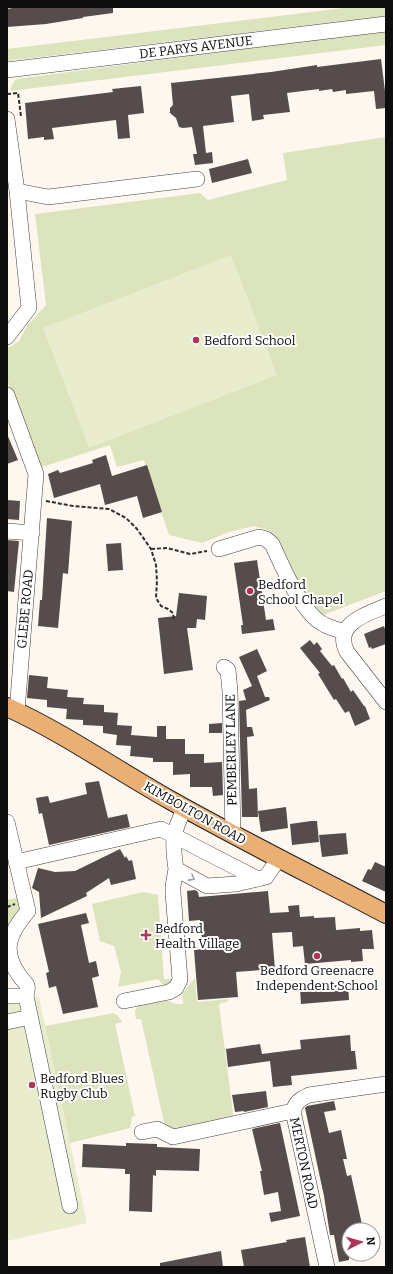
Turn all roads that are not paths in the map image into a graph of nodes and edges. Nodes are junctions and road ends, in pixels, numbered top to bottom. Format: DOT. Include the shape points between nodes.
graph roads {
  1 [pos="386,24"];
  2 [pos="7,70"];
  3 [pos="7,119"];
  4 [pos="197,179"];
  5 [pos="17,191"];
  6 [pos="7,337"];
  7 [pos="7,395"];
  8 [pos="7,530"];
  9 [pos="32,532"];
  10 [pos="219,549"];
  11 [pos="386,606"];
  12 [pos="345,632"];
  13 [pos="224,667"];
  14 [pos="386,702"];
  15 [pos="12,709"];
  16 [pos="185,808"];
  17 [pos="7,822"];
  18 [pos="174,835"];
  19 [pos="233,835"];
  20 [pos="279,858"];
  21 [pos="16,862"];
  22 [pos="176,869"];
  23 [pos="258,879"];
  24 [pos="386,914"];
  25 [pos="7,996"];
  26 [pos="26,996"];
  27 [pos="124,1001"];
  28 [pos="30,1017"];
  29 [pos="7,1022"];
  30 [pos="386,1084"];
  31 [pos="293,1111"];
  32 [pos="142,1132"];
  33 [pos="70,1206"];
  34 [pos="327,1267"];
  1 -- 2 [label="street, DE PARYS AVENUE"];
  3 -- 5 [label="street"];
  4 -- 5 [label="street" via="48,197"];
  5 -- 6 [label="street" via="29,308"];
  7 -- 9 [label="street, GLEBE ROAD" via="36,474"];
  8 -- 9 [label="street"];
  9 -- 15 [label="street, GLEBE ROAD"];
  10 -- 12 [label="street" via="259,537 266,539 272,544 303,606 324,625"];
  11 -- 12 [label="street" via="364,614 348,626"];
  12 -- 14 [label="street" via="344,646 347,652"];
  13 -- 19 [label="street, PEMBERLEY LANE" via="228,670 230,691"];
  15 -- 16 [label="main road, KIMBOLTON ROAD" via="58,733"];
  16 -- 18 [label="street"];
  16 -- 19 [label="main road, KIMBOLTON ROAD"];
  17 -- 21 [label="street"];
  18 -- 21 [label="street" via="161,828"];
  18 -- 22 [label="street"];
  18 -- 23 [label="street"];
  19 -- 20 [label="main road, KIMBOLTON ROAD"];
  20 -- 23 [label="street" via="266,877"];
  20 -- 24 [label="main road, KIMBOLTON ROAD"];
  21 -- 26 [label="street" via="28,911 11,935 8,949 12,964 26,982"];
  22 -- 23 [label="street, one-way" via="206,886 236,884"];
  22 -- 27 [label="street" via="173,886 180,980 176,988 169,992"];
  25 -- 26 [label="street"];
  26 -- 28 [label="street"];
  28 -- 29 [label="street"];
  28 -- 33 [label="street"];
  30 -- 31 [label="street, MERTON ROAD" via="309,1095 296,1103"];
  31 -- 32 [label="street" via="173,1137 157,1130"];
  31 -- 34 [label="street, MERTON ROAD"];
}
